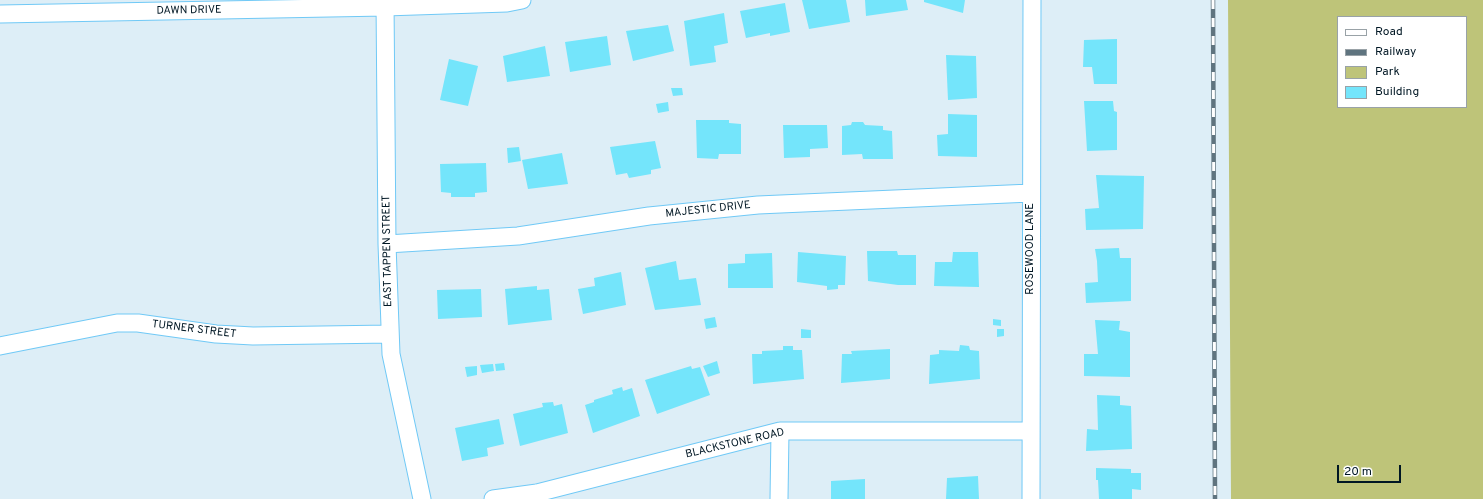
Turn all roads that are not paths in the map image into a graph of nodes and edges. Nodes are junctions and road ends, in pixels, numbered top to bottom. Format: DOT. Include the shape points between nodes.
graph roads {
  1 [pos="522,0"];
  2 [pos="1032,0"];
  3 [pos="385,4"];
  4 [pos="0,14"];
  5 [pos="1031,193"];
  6 [pos="387,244"];
  7 [pos="390,334"];
  8 [pos="0,346"];
  9 [pos="780,431"];
  10 [pos="1031,432"];
  11 [pos="537,496"];
  12 [pos="422,499"];
  13 [pos="493,499"];
  14 [pos="779,499"];
  15 [pos="1031,499"];
  1 -- 3 [label="street, DAWN DRIVE" via="507,3"];
  2 -- 5 [label="street, ROSEWOOD LANE"];
  3 -- 4 [label="street, DAWN DRIVE"];
  3 -- 6 [label="street, EAST TAPPEN STREET"];
  5 -- 6 [label="street, MAJESTIC DRIVE" via="758,205 649,216 518,236"];
  5 -- 10 [label="street, ROSEWOOD LANE"];
  6 -- 7 [label="street, EAST TAPPEN STREET"];
  7 -- 8 [label="street, TURNER STREET" via="253,336 117,323"];
  7 -- 12 [label="street, EAST TAPPEN STREET" via="391,354"];
  9 -- 10 [label="street, BLACKSTONE ROAD"];
  9 -- 11 [label="street, BLACKSTONE ROAD"];
  9 -- 14 [label="street"];
  10 -- 15 [label="street, ROSEWOOD LANE"];
  11 -- 13 [label="street, BLACKSTONE ROAD"];
}
